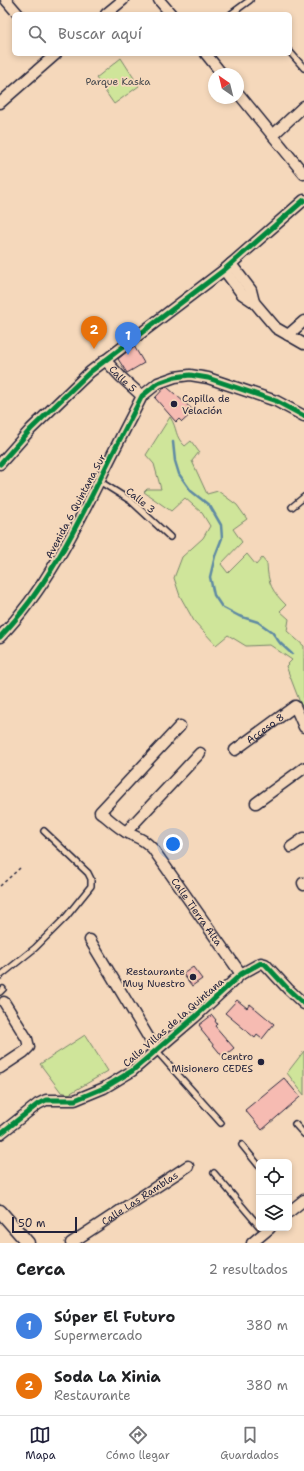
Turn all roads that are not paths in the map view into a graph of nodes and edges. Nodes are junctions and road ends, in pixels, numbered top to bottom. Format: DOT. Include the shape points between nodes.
graph roads {
  1 [pos="6,0"];
  2 [pos="123,0"];
  3 [pos="159,0"];
  4 [pos="250,0"];
  5 [pos="16,12"];
  6 [pos="108,12"];
  7 [pos="169,12"];
  8 [pos="234,12"];
  9 [pos="292,54"];
  10 [pos="52,56"];
  11 [pos="208,56"];
  12 [pos="217,68"];
  13 [pos="304,68"];
  14 [pos="244,99"];
  15 [pos="1,100"];
  16 [pos="304,106"];
  17 [pos="273,135"];
  18 [pos="304,174"];
  19 [pos="304,200"];
  20 [pos="227,267"];
  21 [pos="304,321"];
  22 [pos="288,335"];
  23 [pos="304,344"];
  24 [pos="105,360"];
  25 [pos="142,396"];
  26 [pos="304,416"];
  27 [pos="0,464"];
  28 [pos="99,481"];
  29 [pos="304,497"];
  30 [pos="292,508"];
  31 [pos="170,536"];
  32 [pos="0,637"];
  33 [pos="180,726"];
  34 [pos="304,727"];
  35 [pos="235,750"];
  36 [pos="200,753"];
  37 [pos="304,768"];
  38 [pos="256,803"];
  39 [pos="44,831"];
  40 [pos="126,832"];
  41 [pos="304,838"];
  42 [pos="291,847"];
  43 [pos="90,940"];
  44 [pos="241,974"];
  45 [pos="0,976"];
  46 [pos="3,994"];
  47 [pos="304,1004"];
  48 [pos="156,1050"];
  49 [pos="0,1068"];
  50 [pos="221,1123"];
  51 [pos="296,1124"];
  52 [pos="0,1134"];
  53 [pos="304,1134"];
  54 [pos="242,1145"];
  55 [pos="256,1162"];
  56 [pos="188,1166"];
  57 [pos="214,1173"];
  58 [pos="304,1200"];
  59 [pos="292,1206"];
  60 [pos="0,1211"];
  61 [pos="256,1221"];
  62 [pos="261,1231"];
  63 [pos="28,1243"];
  64 [pos="71,1243"];
  65 [pos="252,1243"];
  1 -- 5 [label="street"];
  2 -- 6 [label="street"];
  3 -- 7 [label="street"];
  4 -- 8 [label="lane"];
  9 -- 13 [label="lane"];
  10 -- 15 [label="street"];
  11 -- 12 [label="street"];
  14 -- 17 [label="street"];
  16 -- 17 [label="street"];
  17 -- 18 [label="street"];
  19 -- 20 [label="street"];
  20 -- 22 [label="street" via="242,294 254,302 276,328"];
  20 -- 24 [label="street"];
  21 -- 22 [label="street"];
  22 -- 23 [label="street"];
  24 -- 25 [label="street, Calle 5"];
  24 -- 27 [label="street" via="31,429"];
  25 -- 26 [label="street" via="158,383 190,375 208,378 276,402"];
  25 -- 28 [label="street, Avenida 6 Quintana Sur"];
  28 -- 31 [label="lane, Calle 3" via="131,501"];
  28 -- 32 [label="street, Avenida 6 Quintana Sur" via="56,563 19,616"];
  29 -- 30 [label="lane"];
  33 -- 40 [label="street, Calle Tierra Alta" via="100,812"];
  34 -- 35 [label="street, Acceso 8" via="295,706"];
  36 -- 40 [label="street"];
  37 -- 38 [label="street"];
  39 -- 45 [label="lane" via="88,873 92,879 91,886 35,948"];
  40 -- 44 [label="street, Calle Tierra Alta" via="139,837 153,848"];
  41 -- 42 [label="street"];
  43 -- 48 [label="street"];
  44 -- 47 [label="street, Calle Villas de la Quintana" via="261,963 264,964"];
  44 -- 48 [label="street, Calle Villas de la Quintana"];
  46 -- 49 [label="street" via="29,1047"];
  48 -- 50 [label="lane"];
  48 -- 52 [label="street, Calle Villas de la Quintana" via="104,1088 75,1100 46,1100"];
  51 -- 53 [label="lane"];
  54 -- 55 [label="lane"];
  56 -- 64 [label="street, Calle Las Ramblas"];
  57 -- 61 [label="lane"];
  58 -- 59 [label="street"];
  60 -- 63 [label="street"];
  62 -- 65 [label="street"];
}
